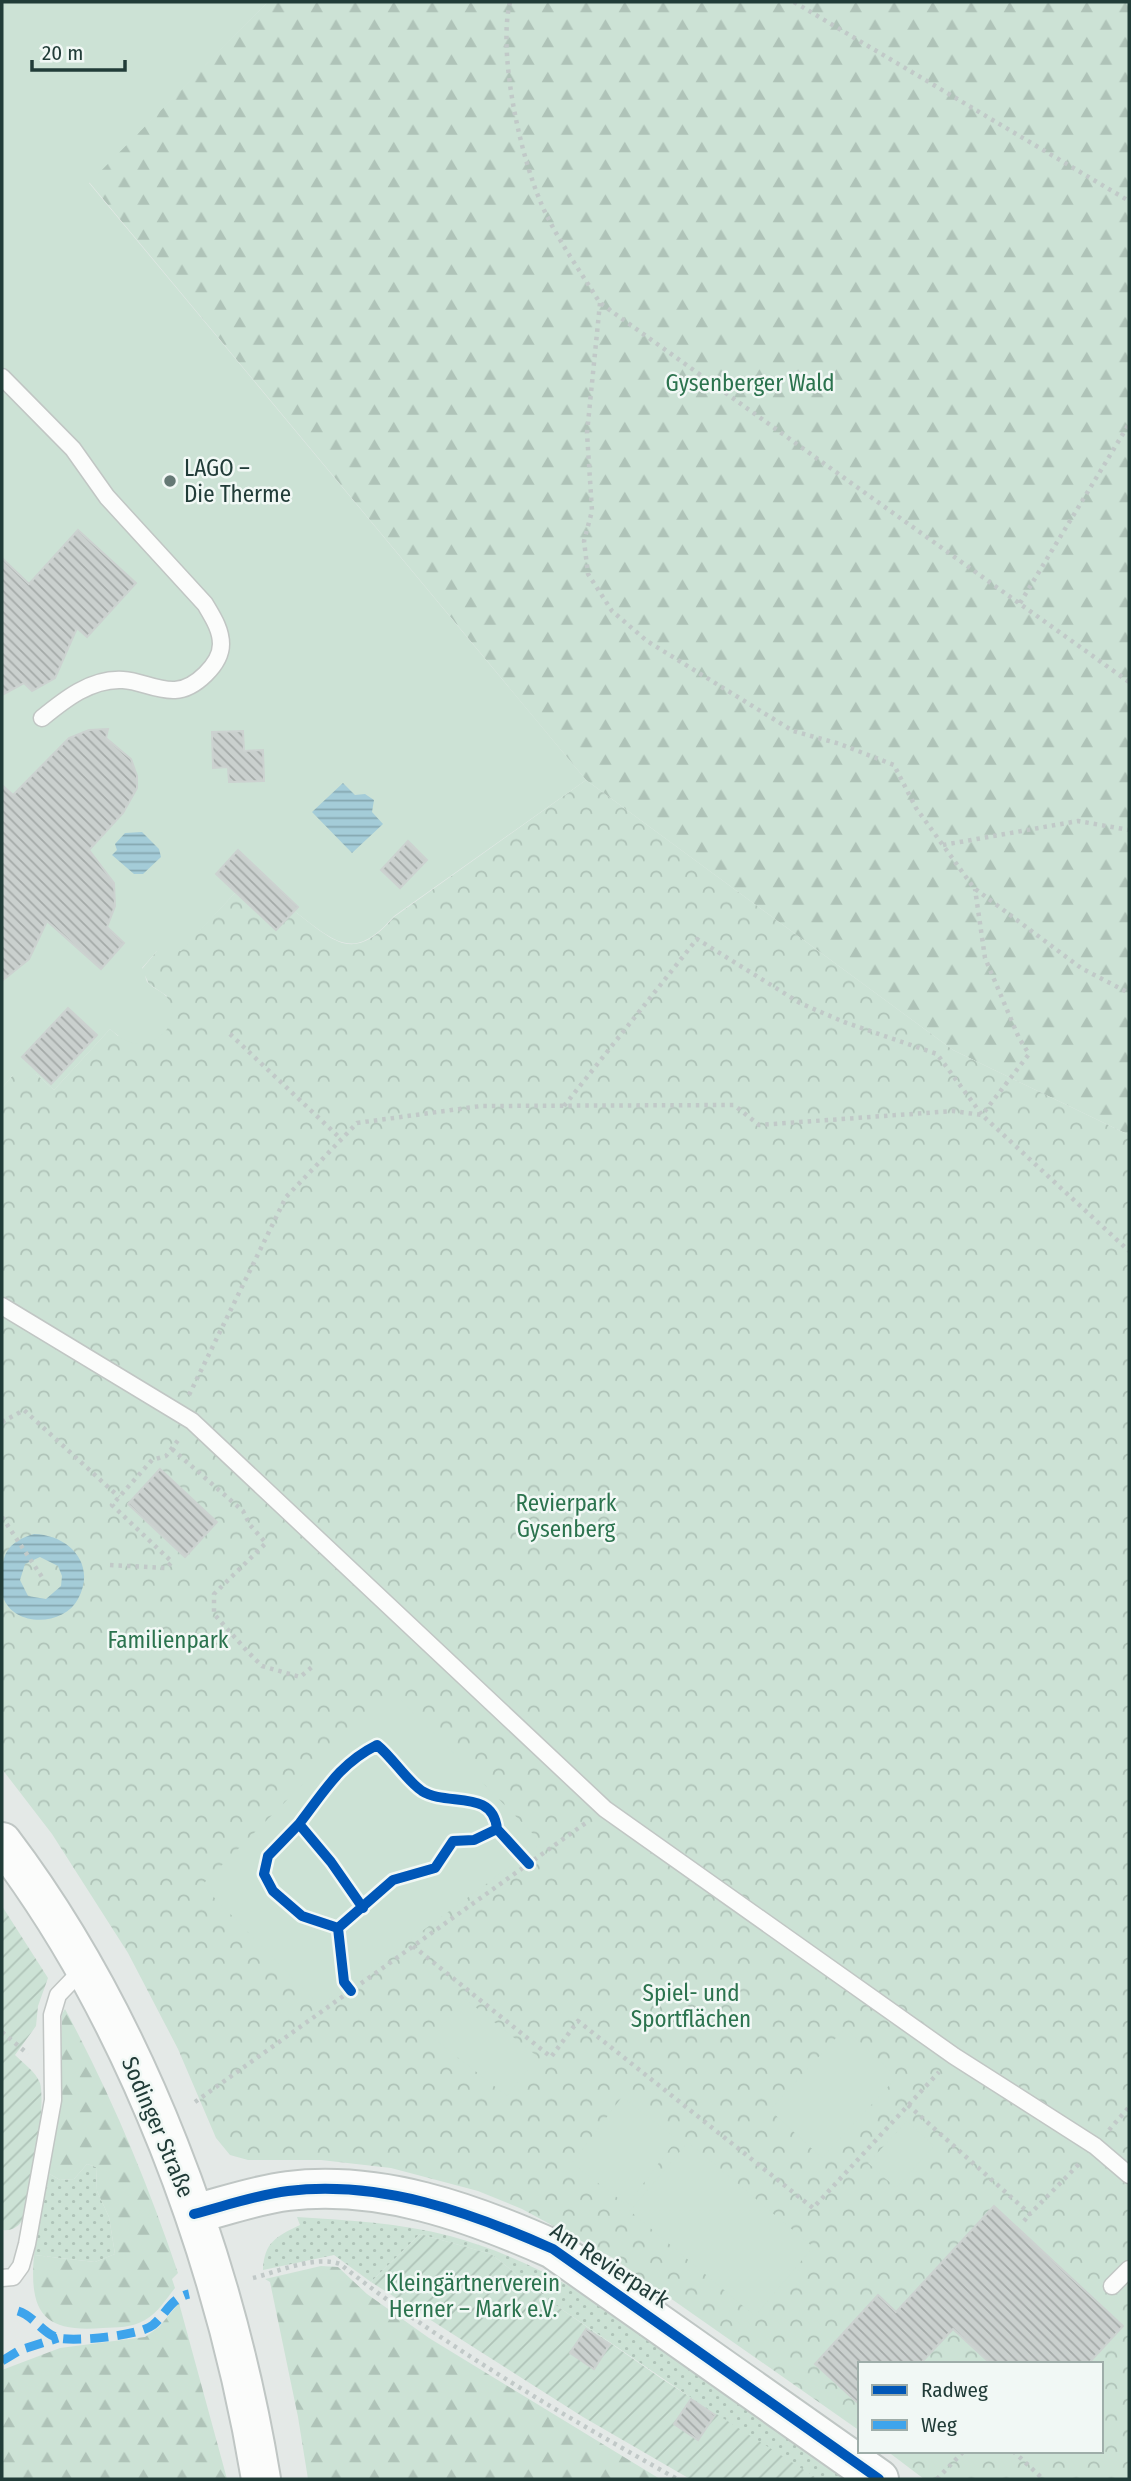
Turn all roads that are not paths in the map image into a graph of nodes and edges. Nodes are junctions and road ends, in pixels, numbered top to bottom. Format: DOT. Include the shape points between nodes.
graph roads {
  1 [pos="2,377"];
  2 [pos="42,719"];
  3 [pos="2,1306"];
  4 [pos="2,1842"];
  5 [pos="83,1969"];
  6 [pos="1129,2175"];
  7 [pos="194,2214"];
  8 [pos="1129,2269"];
  9 [pos="2,2278"];
  10 [pos="1112,2286"];
  11 [pos="261,2479"];
  12 [pos="879,2479"];
  1 -- 2 [label="lane" via="73,449 107,497 205,604 222,645 214,664 196,682 179,690 158,690 122,680 69,695"];
  3 -- 6 [label="lane" via="186,1418 605,1810 954,2056 1095,2146"];
  4 -- 5 [label="street, Sodinger Straße"];
  5 -- 7 [label="street, Sodinger Straße" via="154,2109"];
  5 -- 9 [label="lane" via="58,1995 52,2015 53,2100 27,2244 13,2277"];
  7 -- 11 [label="street, Sodinger Straße" via="250,2411"];
  7 -- 12 [label="street, Am Revierpark" via="292,2191 370,2192 440,2205 504,2228 564,2257"];
  8 -- 10 [label="lane"];
}
